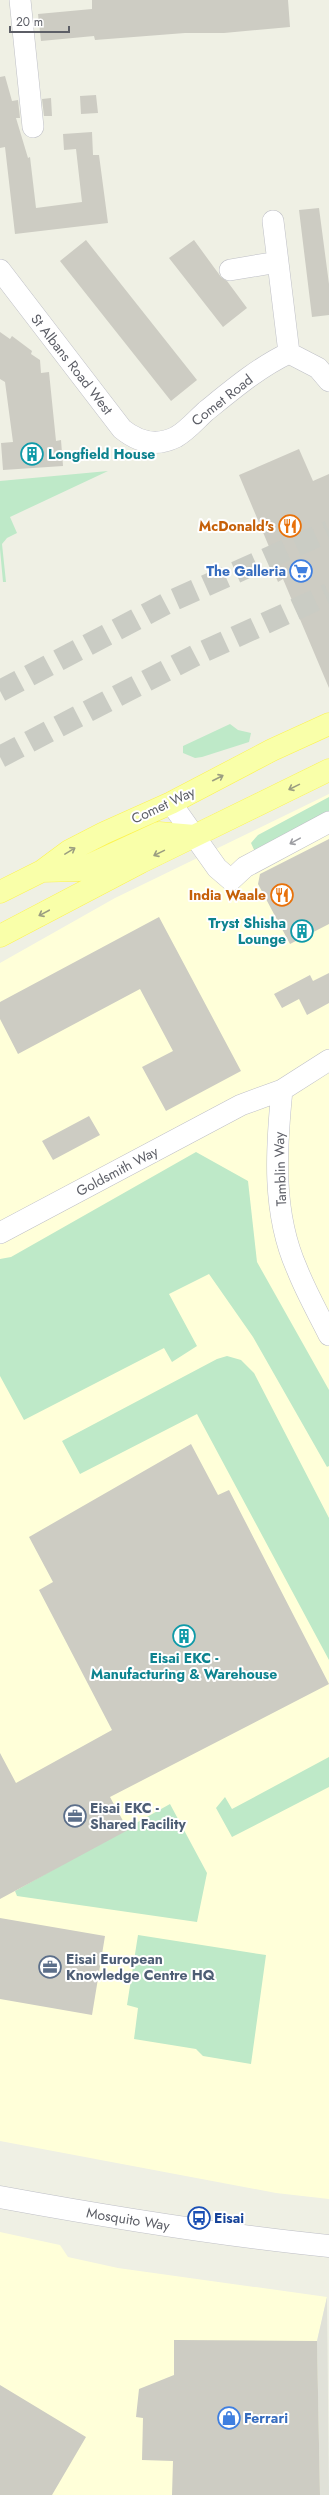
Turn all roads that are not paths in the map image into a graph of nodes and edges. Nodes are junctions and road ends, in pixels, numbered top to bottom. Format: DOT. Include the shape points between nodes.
graph roads {
  1 [pos="20,0"];
  2 [pos="33,127"];
  3 [pos="273,221"];
  4 [pos="278,262"];
  5 [pos="230,270"];
  6 [pos="2,278"];
  7 [pos="288,352"];
  8 [pos="329,381"];
  9 [pos="154,442"];
  10 [pos="329,724"];
  11 [pos="329,770"];
  12 [pos="171,803"];
  13 [pos="329,822"];
  14 [pos="194,836"];
  15 [pos="42,871"];
  16 [pos="0,892"];
  17 [pos="0,936"];
  18 [pos="329,1060"];
  19 [pos="282,1090"];
  20 [pos="0,1233"];
  21 [pos="329,1335"];
  22 [pos="0,2197"];
  23 [pos="329,2246"];
  1 -- 2 [label="street"];
  3 -- 4 [label="street"];
  4 -- 5 [label="street"];
  4 -- 7 [label="street"];
  6 -- 9 [label="street, St Albans Road West" via="122,429 135,440"];
  7 -- 8 [label="street" via="318,368"];
  7 -- 9 [label="street, Comet Road" via="225,396 176,437"];
  12 -- 10 [label="main road, Comet Way, one-way" via="272,750"];
  11 -- 14 [label="main road, one-way"];
  12 -- 14 [label="street"];
  15 -- 12 [label="main road, Comet Way, one-way" via="69,851"];
  13 -- 14 [label="street, one-way" via="244,867 231,880 217,868"];
  14 -- 15 [label="main road" via="159,833 79,870"];
  14 -- 17 [label="main road, one-way"];
  15 -- 16 [label="main road, Comet Way"];
  18 -- 19 [label="street, Goldsmith Way"];
  19 -- 20 [label="street, Goldsmith Way" via="234,1109"];
  19 -- 21 [label="street, Tamblin Way" via="277,1140 278,1192 284,1227 296,1268"];
  22 -- 23 [label="street, Mosquito Way" via="99,2215 267,2240"];
}
